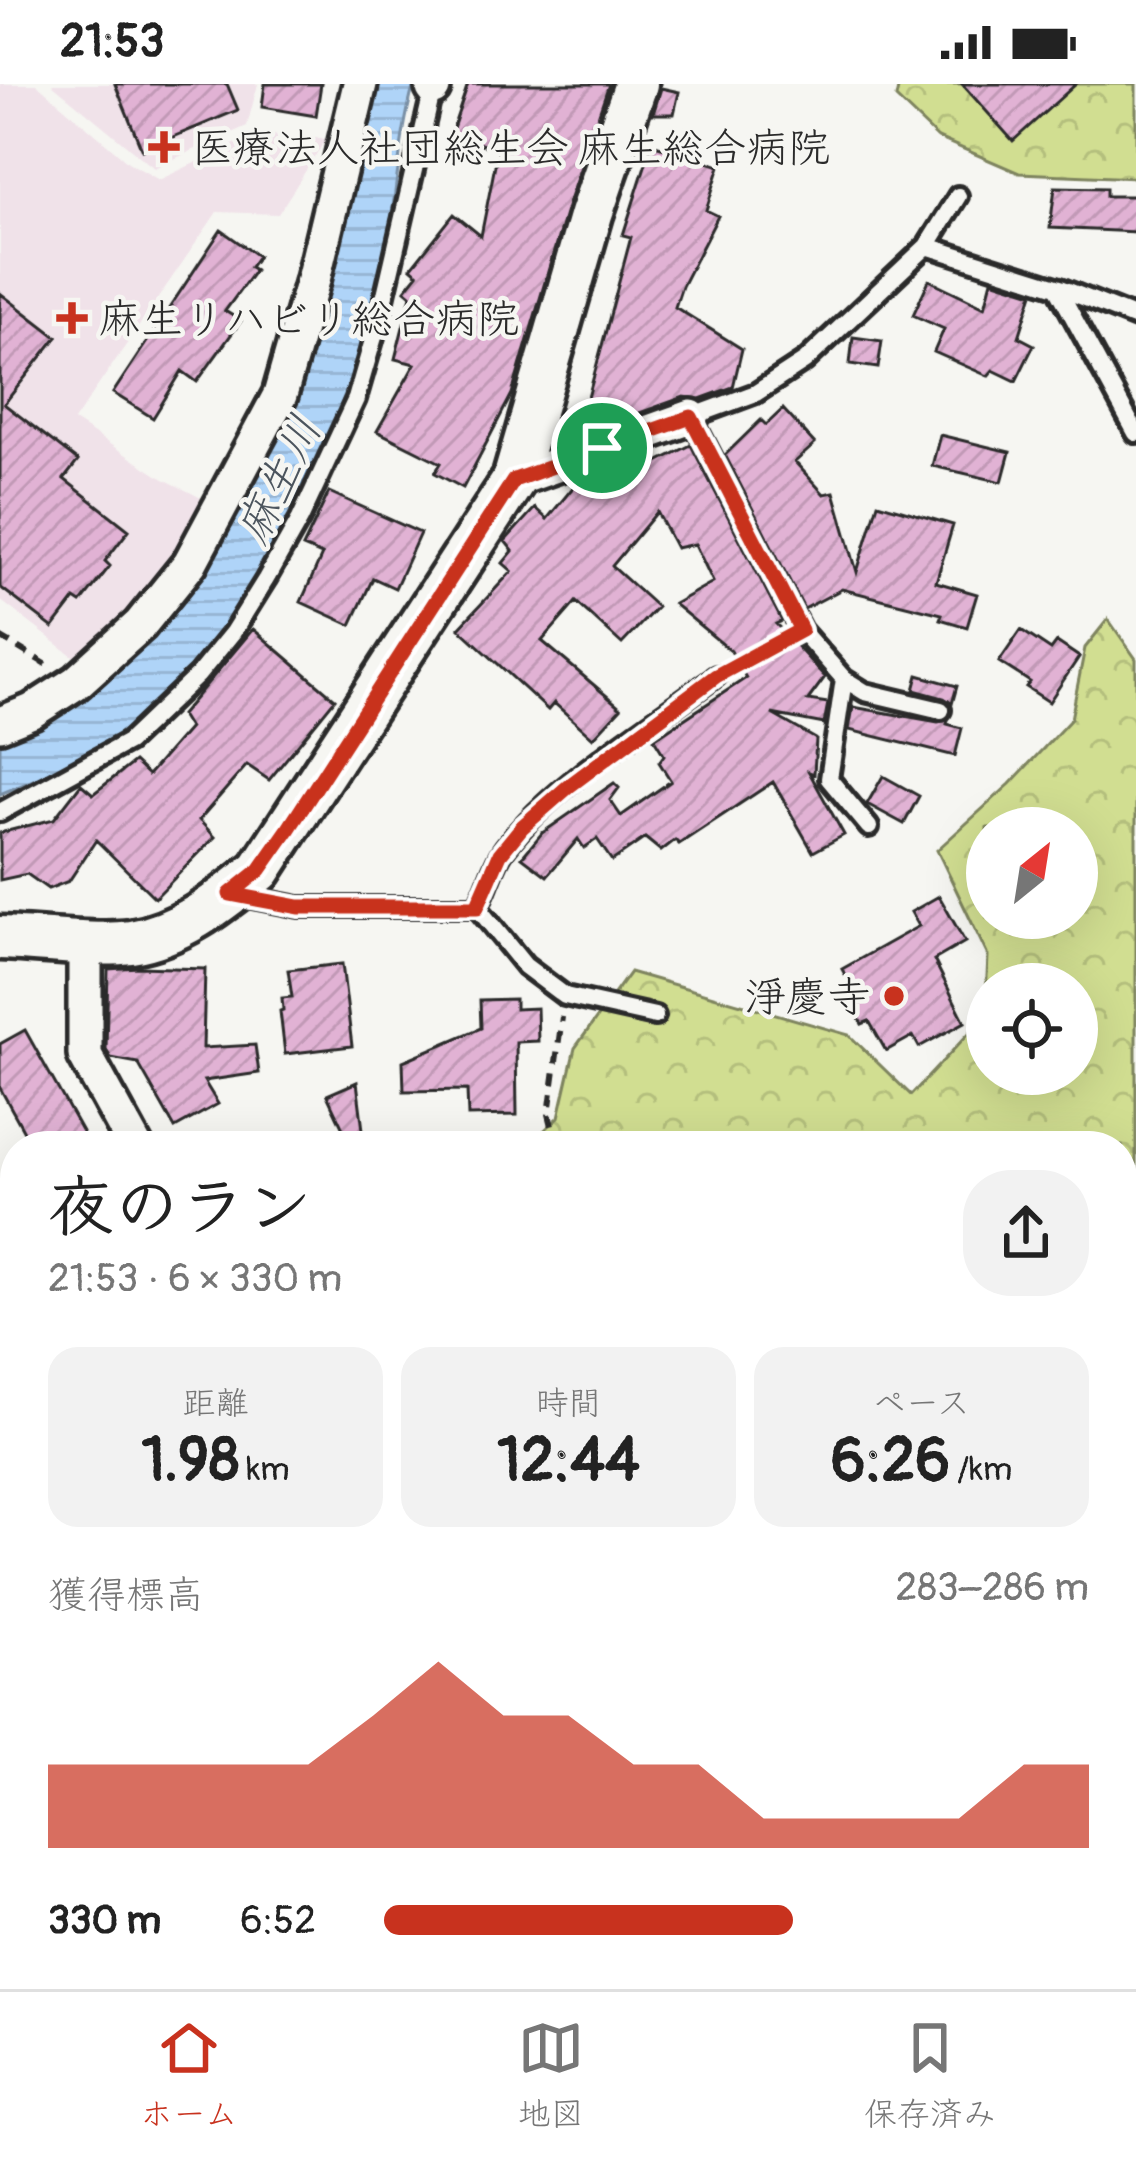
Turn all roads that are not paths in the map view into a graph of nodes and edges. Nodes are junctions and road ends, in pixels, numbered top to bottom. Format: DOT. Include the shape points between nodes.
graph roads {
  1 [pos="360,84"];
  2 [pos="636,84"];
  3 [pos="433,86"];
  4 [pos="958,196"];
  5 [pos="927,246"];
  6 [pos="1058,288"];
  7 [pos="1136,318"];
  8 [pos="691,417"];
  9 [pos="1136,434"];
  10 [pos="514,480"];
  11 [pos="716,676"];
  12 [pos="844,679"];
  13 [pos="941,710"];
  14 [pos="0,724"];
  15 [pos="0,812"];
  16 [pos="868,827"];
  17 [pos="230,894"];
  18 [pos="477,907"];
  19 [pos="0,938"];
  20 [pos="85,940"];
  21 [pos="655,1016"];
  22 [pos="127,1131"];
  1 -- 14 [label="street" via="280,395 190,563 140,625 77,682"];
  2 -- 10 [label="street"];
  3 -- 15 [label="lane" via="356,399 266,579 198,675 128,742"];
  4 -- 5 [label="lane"];
  5 -- 6 [label="lane"];
  5 -- 8 [label="lane" via="805,361 756,393"];
  6 -- 7 [label="lane"];
  6 -- 9 [label="lane"];
  8 -- 10 [label="street"];
  8 -- 12 [label="lane" via="801,630"];
  10 -- 17 [label="street" via="288,830 260,870"];
  11 -- 18 [label="lane" via="522,827"];
  12 -- 13 [label="lane"];
  12 -- 16 [label="lane" via="829,779"];
  17 -- 18 [label="lane" via="299,907"];
  17 -- 20 [label="street" via="174,928 130,942"];
  18 -- 21 [label="lane" via="526,966 566,995"];
  19 -- 20 [label="street"];
  20 -- 22 [label="street" via="85,1054"];
}
